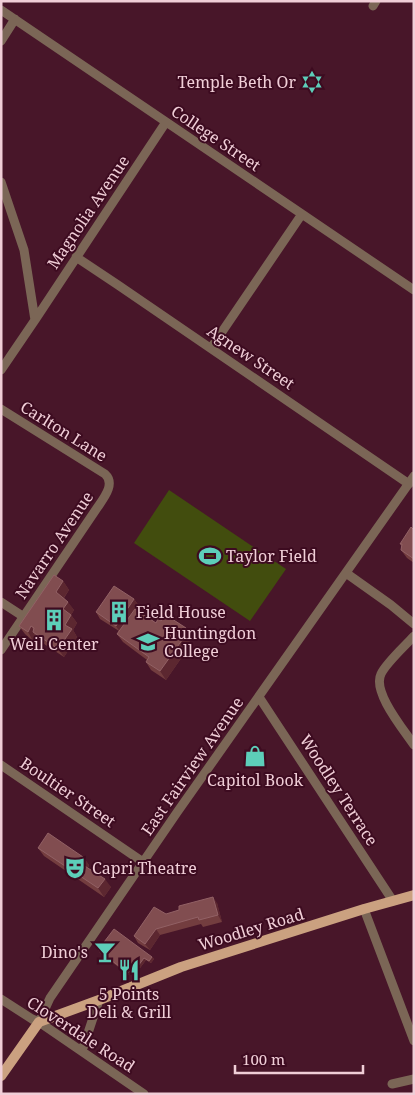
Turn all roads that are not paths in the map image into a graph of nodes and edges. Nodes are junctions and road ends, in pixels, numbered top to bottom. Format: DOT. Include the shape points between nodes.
graph roads {
  1 [pos="1,10"];
  2 [pos="15,19"];
  3 [pos="1,41"];
  4 [pos="166,122"];
  5 [pos="1,182"];
  6 [pos="302,214"];
  7 [pos="76,258"];
  8 [pos="414,290"];
  9 [pos="35,320"];
  10 [pos="211,348"];
  11 [pos="1,370"];
  12 [pos="1,409"];
  13 [pos="109,479"];
  14 [pos="411,480"];
  15 [pos="346,573"];
  16 [pos="1,602"];
  17 [pos="24,617"];
  18 [pos="414,624"];
  19 [pos="414,636"];
  20 [pos="1,650"];
  21 [pos="259,697"];
  22 [pos="414,745"];
  23 [pos="1,765"];
  24 [pos="144,862"];
  25 [pos="414,895"];
  26 [pos="394,901"];
  27 [pos="364,909"];
  28 [pos="1,999"];
  29 [pos="99,1000"];
  30 [pos="39,1022"];
  31 [pos="414,1041"];
  32 [pos="82,1051"];
  33 [pos="1,1076"];
  34 [pos="414,1079"];
  35 [pos="392,1084"];
  36 [pos="144,1094"];
  1 -- 2 [label="street, College Street"];
  2 -- 3 [label="street"];
  2 -- 4 [label="street, College Street"];
  4 -- 6 [label="street, College Street"];
  4 -- 7 [label="street, Magnolia Avenue"];
  5 -- 9 [label="street" via="24,250"];
  6 -- 8 [label="street, College Street"];
  6 -- 10 [label="street"];
  7 -- 9 [label="street, Magnolia Avenue"];
  7 -- 10 [label="street, Agnew Street"];
  9 -- 11 [label="street, Magnolia Avenue"];
  10 -- 14 [label="street, Agnew Street"];
  12 -- 13 [label="street, Carlton Lane"];
  13 -- 17 [label="street, Navarro Avenue" via="97,508"];
  14 -- 15 [label="street, East Fairview Avenue"];
  15 -- 18 [label="street"];
  15 -- 21 [label="street, East Fairview Avenue"];
  16 -- 17 [label="street"];
  17 -- 20 [label="street, Navarro Avenue"];
  19 -- 22 [label="street" via="383,671 379,681 385,701"];
  21 -- 24 [label="street, East Fairview Avenue"];
  21 -- 26 [label="street, Woodley Terrace"];
  23 -- 24 [label="street, Boultier Street"];
  24 -- 30 [label="street, East Fairview Avenue" via="50,998"];
  25 -- 26 [label="main road, Woodley Road"];
  26 -- 27 [label="main road, Woodley Road"];
  27 -- 29 [label="main road, Woodley Road" via="181,967"];
  27 -- 31 [label="street"];
  28 -- 30 [label="street, Cloverdale Road"];
  29 -- 30 [label="main road, Woodley Road"];
  29 -- 32 [label="street"];
  30 -- 32 [label="street, Cloverdale Road"];
  30 -- 33 [label="main road, East Fairview Avenue"];
  32 -- 36 [label="street, Cloverdale Road"];
  34 -- 35 [label="street"];
}
